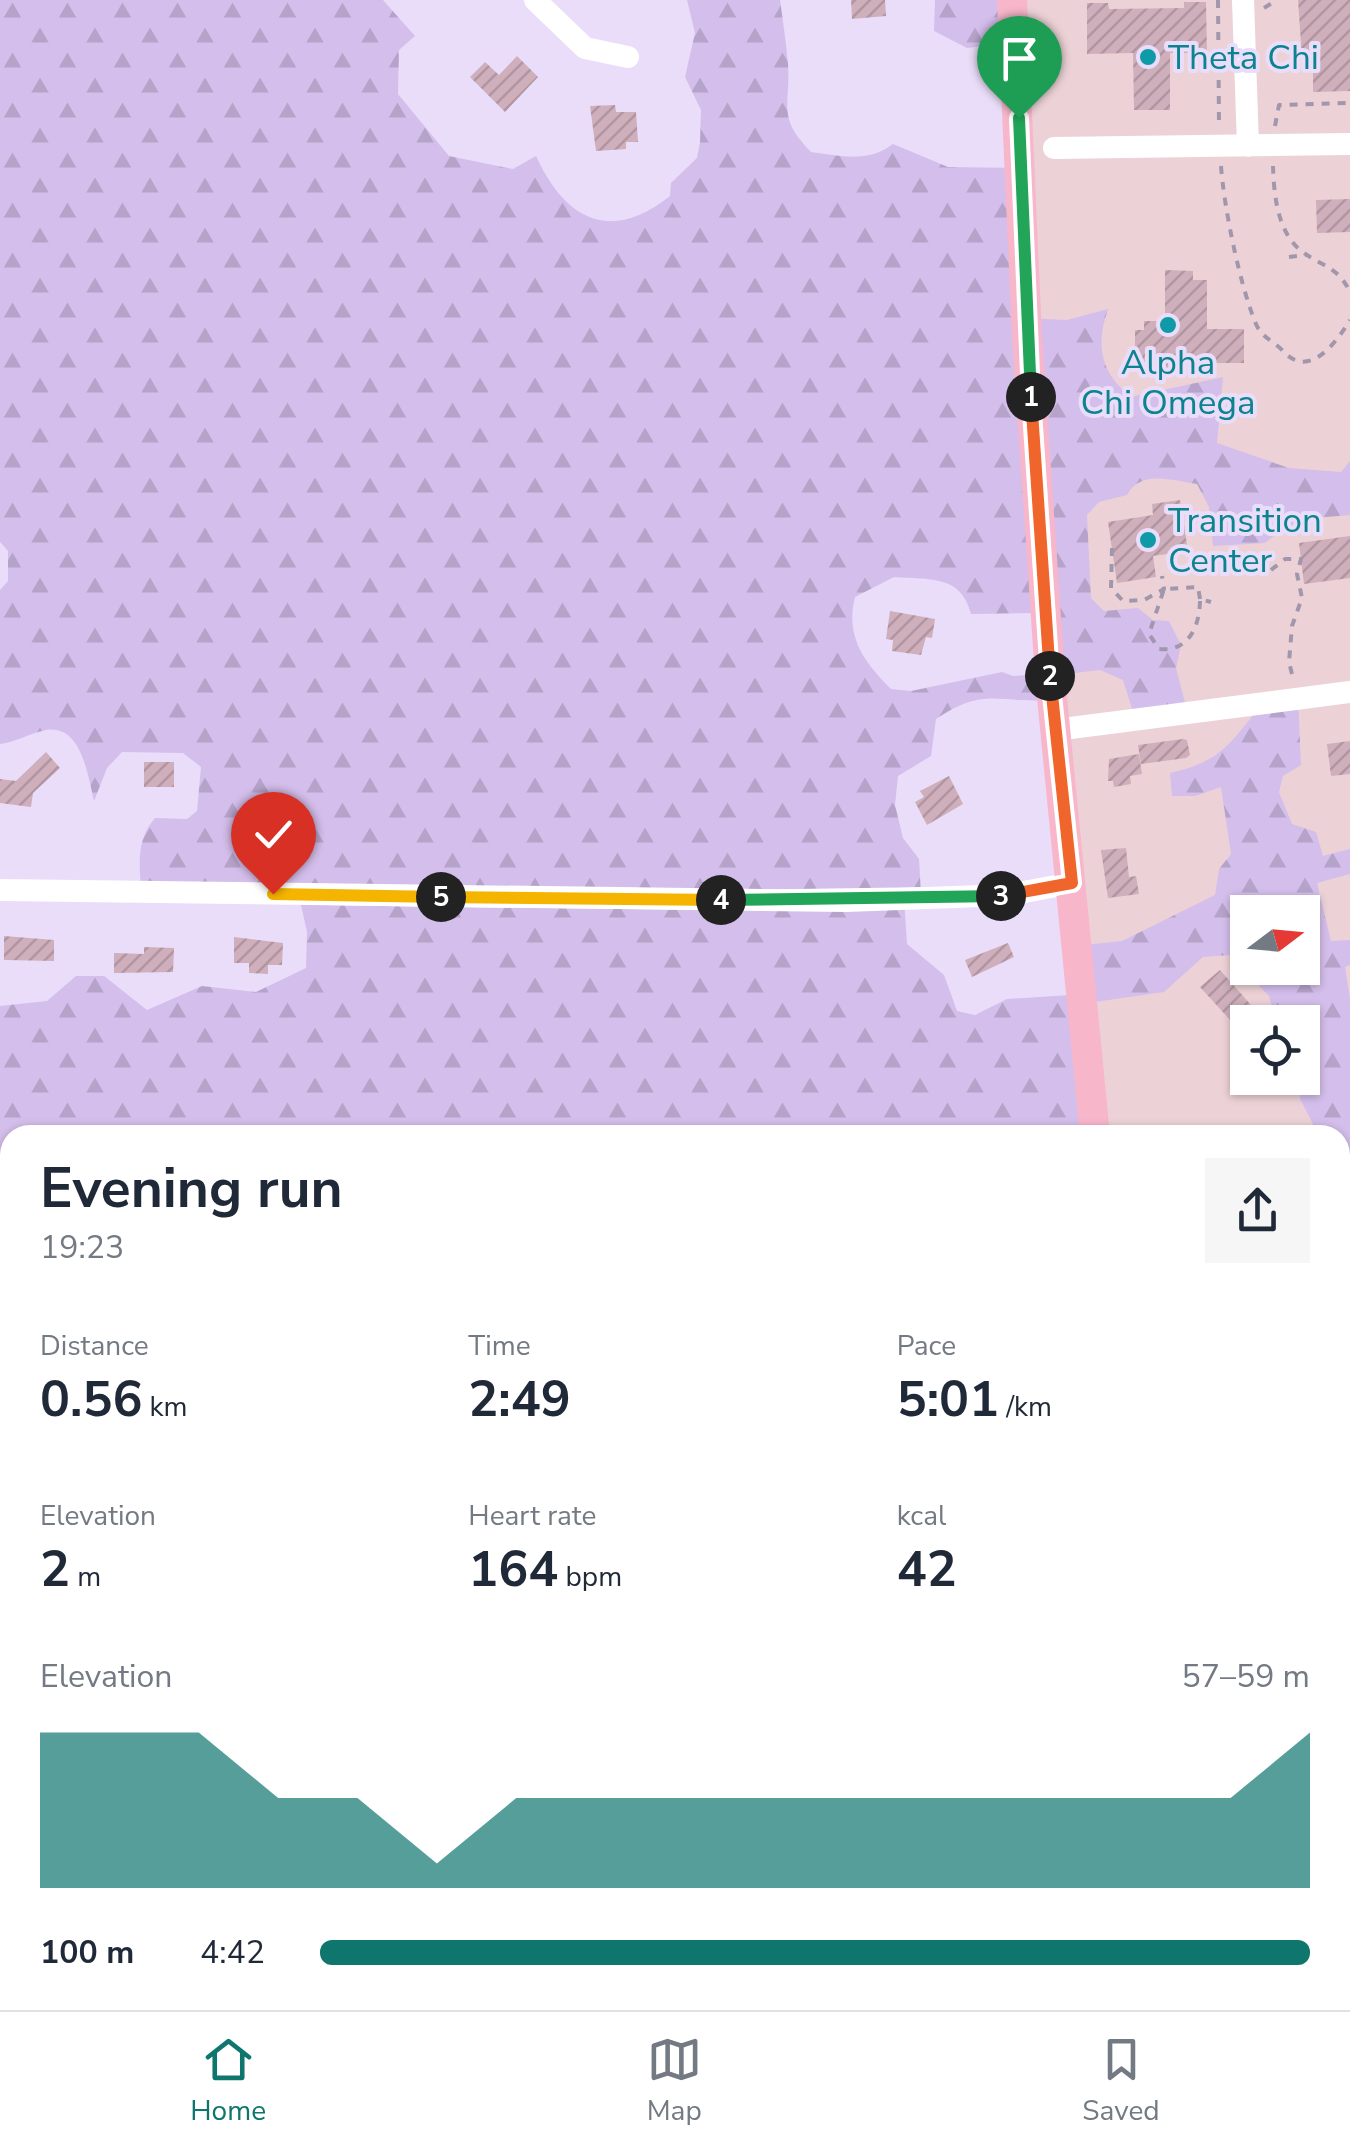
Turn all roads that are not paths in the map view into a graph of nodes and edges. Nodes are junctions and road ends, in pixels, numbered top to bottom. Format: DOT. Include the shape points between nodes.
graph roads {
  1 [pos="535,0"];
  2 [pos="1012,0"];
  3 [pos="1243,0"];
  4 [pos="628,57"];
  5 [pos="1350,144"];
  6 [pos="1248,146"];
  7 [pos="1054,148"];
  8 [pos="1350,692"];
  9 [pos="1056,730"];
  10 [pos="1072,883"];
  11 [pos="0,890"];
  12 [pos="1094,1125"];
  1 -- 4 [label="street" via="585,48"];
  2 -- 9 [label="main road" via="1026,336"];
  3 -- 6 [label="street"];
  5 -- 6 [label="street"];
  6 -- 7 [label="street"];
  8 -- 9 [label="street"];
  9 -- 10 [label="main road"];
  10 -- 11 [label="street" via="1008,895 846,901"];
  10 -- 12 [label="main road"];
}
